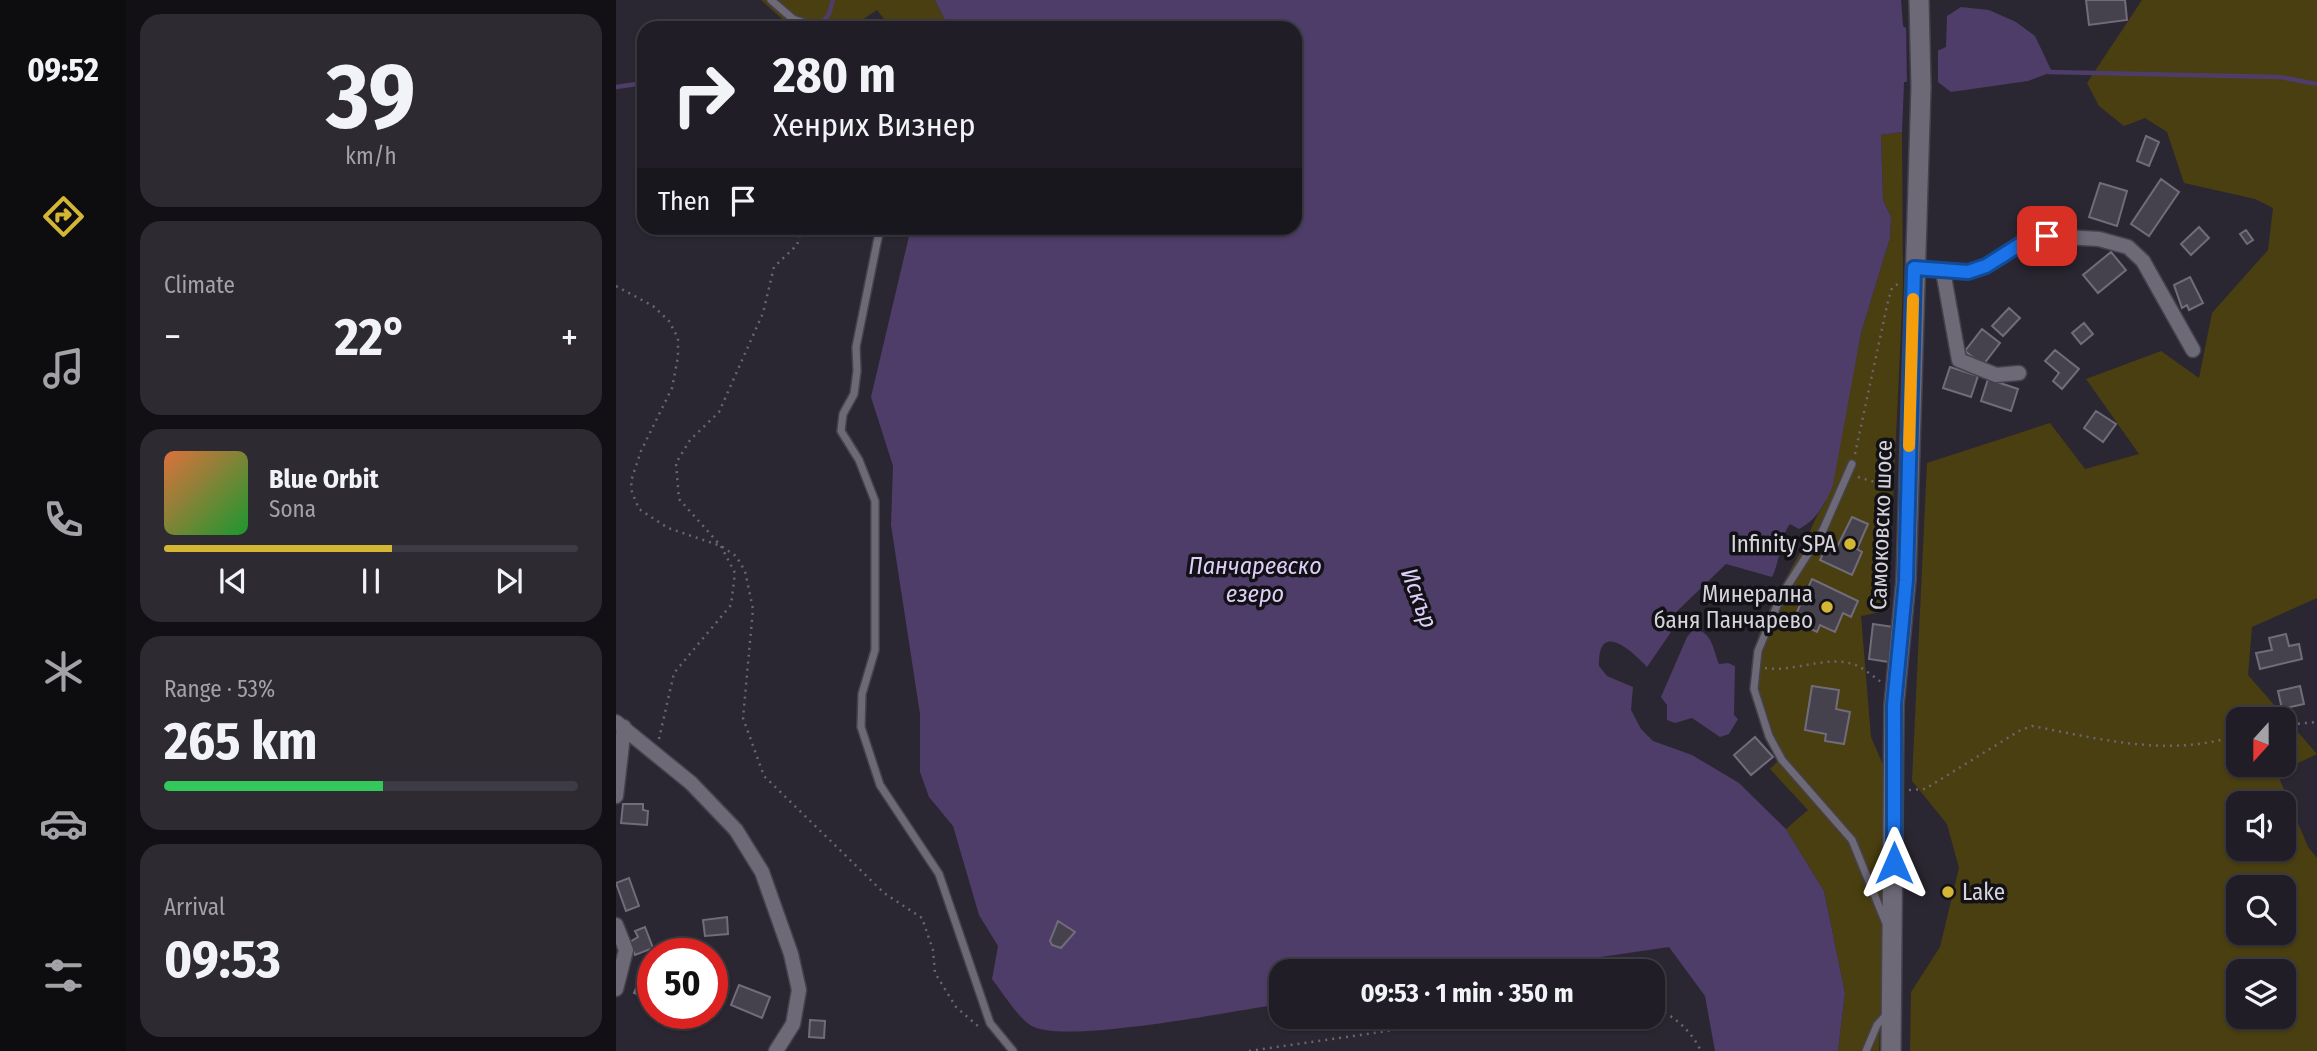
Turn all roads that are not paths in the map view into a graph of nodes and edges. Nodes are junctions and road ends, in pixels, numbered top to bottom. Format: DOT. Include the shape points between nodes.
graph roads {
  1 [pos="771,0"];
  2 [pos="1919,0"];
  3 [pos="799,21"];
  4 [pos="879,235"];
  5 [pos="1914,268"];
  6 [pos="1943,271"];
  7 [pos="2193,350"];
  8 [pos="2019,373"];
  9 [pos="1852,464"];
  10 [pos="620,725"];
  11 [pos="616,796"];
  12 [pos="616,925"];
  13 [pos="1894,941"];
  14 [pos="616,989"];
  15 [pos="1893,1008"];
  16 [pos="776,1051"];
  17 [pos="1013,1051"];
  18 [pos="1867,1051"];
  19 [pos="1891,1051"];
  1 -- 3 [label="lane"];
  2 -- 5 [label="main road, Самоковско шосе" via="1921,88"];
  4 -- 17 [label="lane" via="856,347 854,394 842,414 841,431 875,500 875,650 862,694 861,727 880,785 939,874 990,1023"];
  5 -- 6 [label="street"];
  5 -- 13 [label="main road, Самоковско шосе" via="1906,580 1895,692"];
  6 -- 7 [label="street" via="1968,272 1986,266 2024,242 2047,236 2099,239 2128,247 2143,261"];
  6 -- 8 [label="street" via="1959,360 1996,375"];
  9 -- 13 [label="lane" via="1823,530 1781,596 1758,651 1754,689 1769,737 1782,760 1852,840"];
  10 -- 11 [label="street"];
  10 -- 16 [label="street" via="691,783 736,830 766,881 799,990 793,1024"];
  12 -- 14 [label="street" via="626,950"];
  13 -- 15 [label="main road, Самоковско шосе"];
  15 -- 18 [label="lane" via="1877,1025"];
  15 -- 19 [label="main road, Самоковско шосе"];
}
